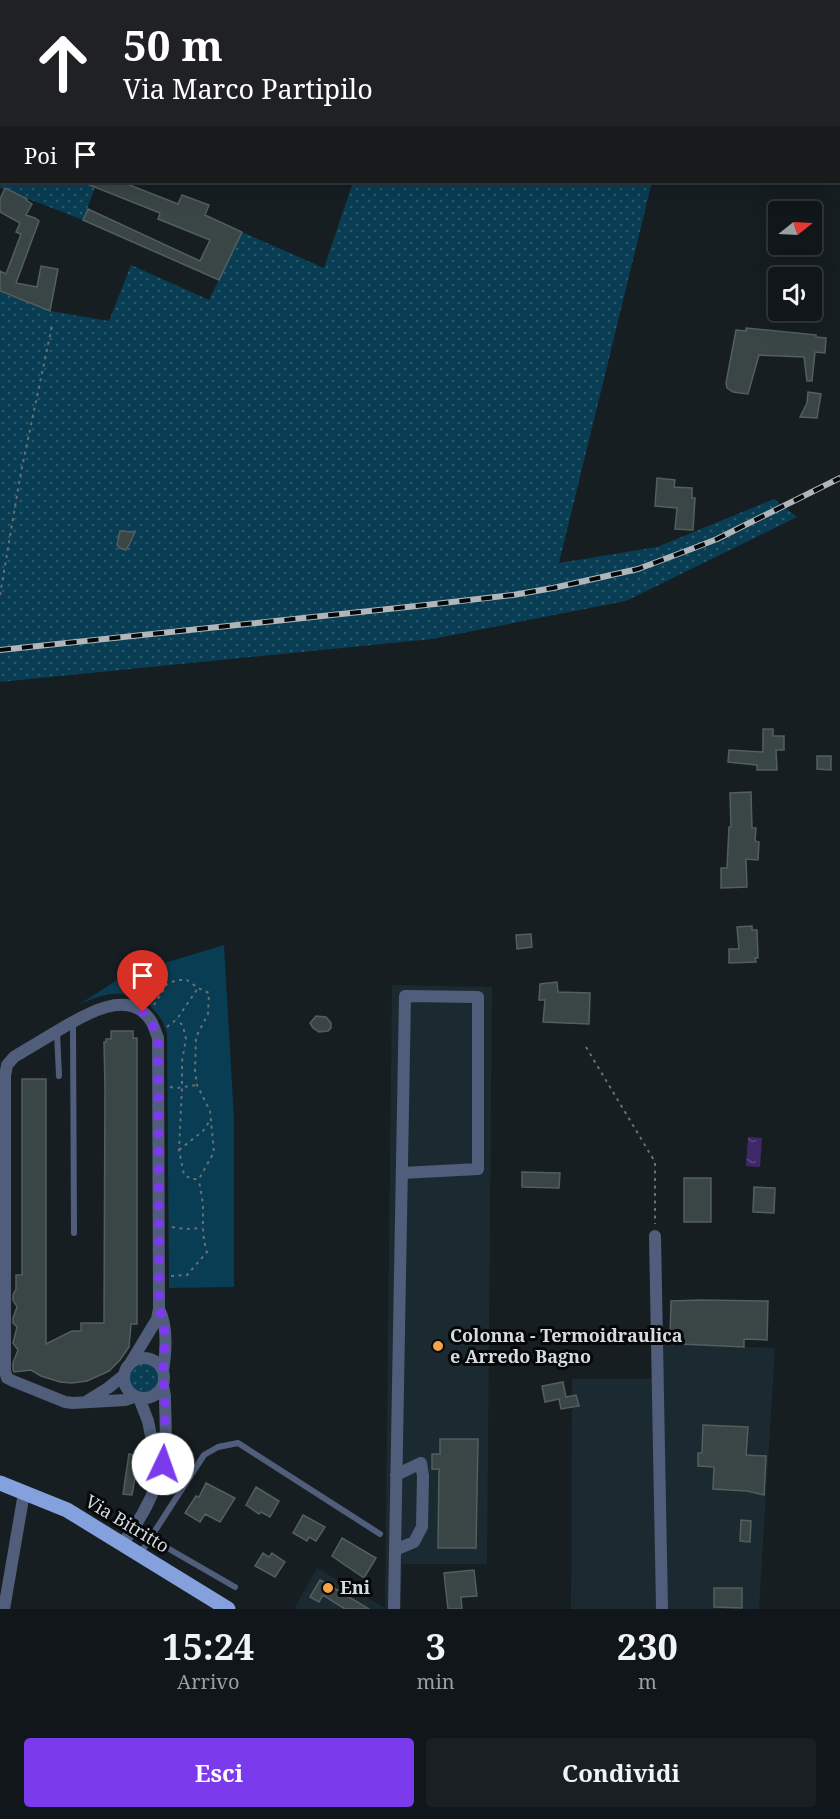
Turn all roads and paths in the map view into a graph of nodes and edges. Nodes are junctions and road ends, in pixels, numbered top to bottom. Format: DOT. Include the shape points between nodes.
graph roads {
  1 [pos="52,326"];
  2 [pos="0,595"];
  3 [pos="198,988"];
  4 [pos="153,1006"];
  5 [pos="177,1019"];
  6 [pos="73,1022"];
  7 [pos="167,1027"];
  8 [pos="57,1031"];
  9 [pos="586,1047"];
  10 [pos="59,1076"];
  11 [pos="197,1085"];
  12 [pos="170,1087"];
  13 [pos="182,1087"];
  14 [pos="211,1119"];
  15 [pos="179,1150"];
  16 [pos="402,1173"];
  17 [pos="199,1179"];
  18 [pos="171,1227"];
  19 [pos="202,1228"];
  20 [pos="74,1233"];
  21 [pos="655,1236"];
  22 [pos="171,1276"];
  23 [pos="159,1309"];
  24 [pos="131,1362"];
  25 [pos="163,1371"];
  26 [pos="123,1376"];
  27 [pos="163,1386"];
  28 [pos="137,1398"];
  29 [pos="83,1403"];
  30 [pos="396,1475"];
  31 [pos="0,1483"];
  32 [pos="154,1489"];
  33 [pos="24,1493"];
  34 [pos="380,1534"];
  35 [pos="150,1538"];
  36 [pos="122,1544"];
  37 [pos="395,1550"];
  38 [pos="139,1555"];
  39 [pos="235,1587"];
  40 [pos="4,1609"];
  41 [pos="228,1609"];
  42 [pos="394,1609"];
  43 [pos="662,1609"];
  1 -- 2 [label="path"];
  3 -- 4 [label="path" via="187,980 177,980 167,984"];
  3 -- 5 [label="path"];
  3 -- 11 [label="path" via="209,993 208,1014 196,1037"];
  5 -- 7 [label="path"];
  5 -- 13 [label="path" via="186,1039"];
  6 -- 8 [label="street"];
  6 -- 20 [label="lane"];
  6 -- 23 [label="street" via="97,1009 116,1004 132,1006 151,1021 158,1038"];
  8 -- 10 [label="lane"];
  8 -- 29 [label="street" via="14,1057 5,1076 5,1371 7,1378 64,1402"];
  9 -- 21 [label="path" via="655,1162"];
  11 -- 13 [label="path"];
  11 -- 14 [label="path"];
  12 -- 13 [label="path"];
  13 -- 15 [label="path"];
  14 -- 15 [label="path" via="203,1131"];
  14 -- 17 [label="path" via="214,1152"];
  15 -- 17 [label="path" via="184,1175"];
  16 -- 16 [label="street" via="478,1169 478,997 405,996"];
  16 -- 30 [label="street"];
  17 -- 19 [label="path"];
  18 -- 19 [label="path"];
  19 -- 22 [label="path" via="207,1252 187,1275"];
  21 -- 43 [label="street"];
  23 -- 24 [label="street"];
  23 -- 25 [label="street" via="164,1319"];
  24 -- 25 [label="street" via="149,1359"];
  24 -- 26 [label="street"];
  25 -- 27 [label="street"];
  26 -- 28 [label="street" via="126,1388"];
  26 -- 29 [label="street"];
  27 -- 28 [label="street" via="156,1395"];
  27 -- 32 [label="street" via="163,1464"];
  28 -- 29 [label="street"];
  28 -- 32 [label="street" via="152,1441"];
  30 -- 37 [label="street"];
  30 -- 37 [label="street" via="421,1463 422,1527 414,1542"];
  31 -- 33 [label="main road, Via Bitritto"];
  32 -- 36 [label="street"];
  33 -- 36 [label="main road, Via Bitritto" via="67,1510"];
  33 -- 40 [label="street"];
  34 -- 35 [label="lane" via="238,1443 204,1455"];
  35 -- 38 [label="lane"];
  35 -- 39 [label="lane"];
  36 -- 38 [label="main road, Via Bitritto"];
  37 -- 42 [label="street"];
  38 -- 41 [label="main road, Via Bitritto"];
}
